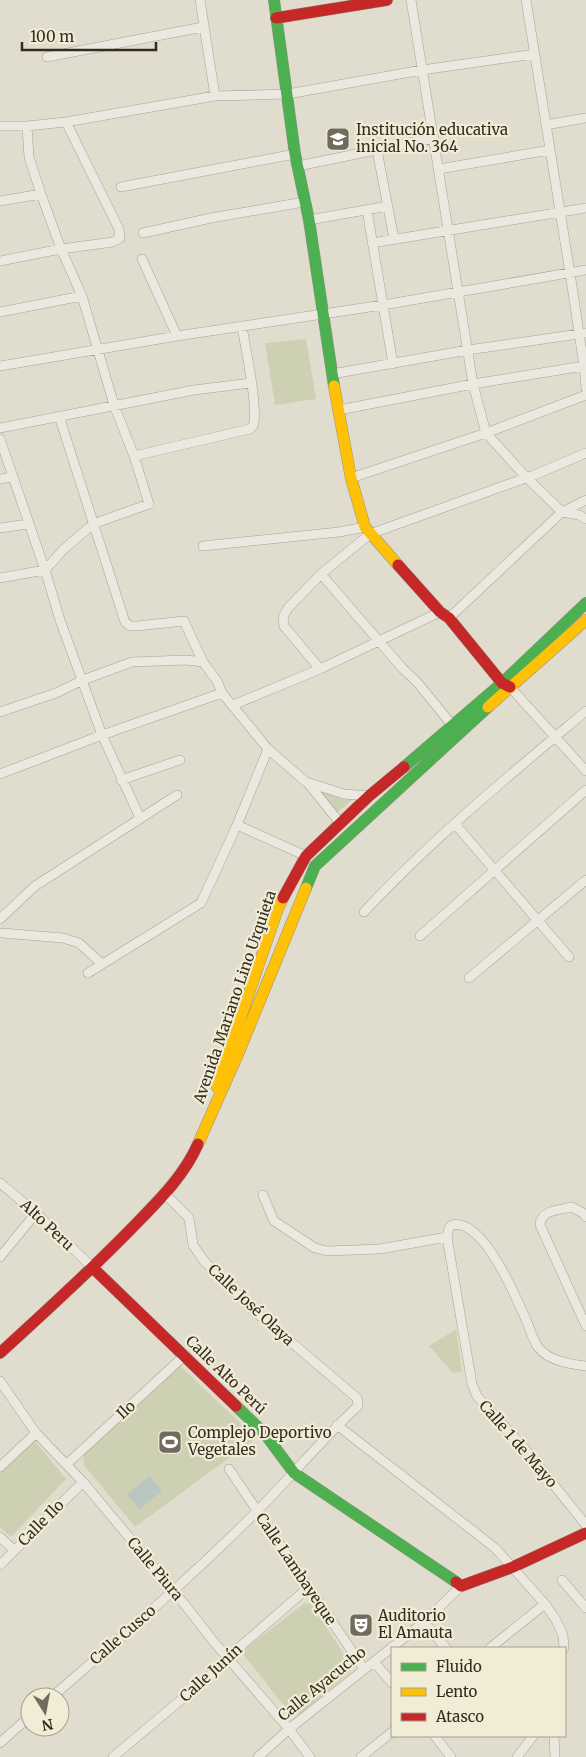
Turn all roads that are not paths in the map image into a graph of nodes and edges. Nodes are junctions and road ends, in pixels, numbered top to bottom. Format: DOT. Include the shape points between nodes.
graph roads {
  1 [pos="200,0"];
  2 [pos="274,0"];
  3 [pos="387,0"];
  4 [pos="411,0"];
  5 [pos="526,0"];
  6 [pos="276,18"];
  7 [pos="203,27"];
  8 [pos="535,54"];
  9 [pos="47,57"];
  10 [pos="422,70"];
  11 [pos="288,94"];
  12 [pos="215,96"];
  13 [pos="586,118"];
  14 [pos="66,122"];
  15 [pos="546,125"];
  16 [pos="0,126"];
  17 [pos="27,126"];
  18 [pos="434,138"];
  19 [pos="377,150"];
  20 [pos="550,150"];
  21 [pos="295,154"];
  22 [pos="298,166"];
  23 [pos="439,169"];
  24 [pos="121,187"];
  25 [pos="41,194"];
  26 [pos="0,201"];
  27 [pos="304,202"];
  28 [pos="388,206"];
  29 [pos="586,208"];
  30 [pos="367,210"];
  31 [pos="560,212"];
  32 [pos="308,220"];
  33 [pos="449,230"];
  34 [pos="143,233"];
  35 [pos="394,239"];
  36 [pos="372,243"];
  37 [pos="61,249"];
  38 [pos="142,259"];
  39 [pos="0,261"];
  40 [pos="586,270"];
  41 [pos="570,273"];
  42 [pos="459,292"];
  43 [pos="82,296"];
  44 [pos="383,306"];
  45 [pos="0,312"];
  46 [pos="323,315"];
  47 [pos="242,326"];
  48 [pos="583,334"];
  49 [pos="178,336"];
  50 [pos="99,349"];
  51 [pos="468,350"];
  52 [pos="393,364"];
  53 [pos="0,366"];
  54 [pos="584,366"];
  55 [pos="332,374"];
  56 [pos="252,383"];
  57 [pos="473,384"];
  58 [pos="586,388"];
  59 [pos="586,395"];
  60 [pos="114,405"];
  61 [pos="339,410"];
  62 [pos="59,416"];
  63 [pos="0,428"];
  64 [pos="486,434"];
  65 [pos="0,439"];
  66 [pos="586,452"];
  67 [pos="134,456"];
  68 [pos="12,477"];
  69 [pos="526,477"];
  70 [pos="352,478"];
  71 [pos="0,479"];
  72 [pos="586,500"];
  73 [pos="562,512"];
  74 [pos="586,519"];
  75 [pos="28,524"];
  76 [pos="93,524"];
  77 [pos="0,528"];
  78 [pos="368,530"];
  79 [pos="203,546"];
  80 [pos="45,570"];
  81 [pos="321,574"];
  82 [pos="0,578"];
  83 [pos="586,603"];
  84 [pos="445,615"];
  85 [pos="586,620"];
  86 [pos="379,641"];
  87 [pos="203,662"];
  88 [pos="320,669"];
  89 [pos="83,680"];
  90 [pos="506,685"];
  91 [pos="222,692"];
  92 [pos="233,705"];
  93 [pos="586,711"];
  94 [pos="0,712"];
  95 [pos="452,725"];
  96 [pos="102,735"];
  97 [pos="555,737"];
  98 [pos="268,749"];
  99 [pos="180,760"];
  100 [pos="586,771"];
  101 [pos="0,774"];
  102 [pos="121,780"];
  103 [pos="306,782"];
  104 [pos="586,790"];
  105 [pos="177,795"];
  106 [pos="369,796"];
  107 [pos="140,818"];
  108 [pos="340,823"];
  109 [pos="455,824"];
  110 [pos="237,825"];
  111 [pos="306,856"];
  112 [pos="494,871"];
  113 [pos="586,880"];
  114 [pos="364,912"];
  115 [pos="1,917"];
  116 [pos="537,920"];
  117 [pos="1,933"];
  118 [pos="420,936"];
  119 [pos="0,943"];
  120 [pos="569,957"];
  121 [pos="102,964"];
  122 [pos="88,973"];
  123 [pos="469,978"];
  124 [pos="207,1124"];
  125 [pos="0,1183"];
  126 [pos="165,1194"];
  127 [pos="263,1195"];
  128 [pos="36,1213"];
  129 [pos="586,1218"];
  130 [pos="447,1237"];
  131 [pos="0,1257"];
  132 [pos="93,1268"];
  133 [pos="586,1326"];
  134 [pos="0,1353"];
  135 [pos="185,1355"];
  136 [pos="586,1366"];
  137 [pos="0,1381"];
  138 [pos="359,1402"];
  139 [pos="337,1425"];
  140 [pos="36,1433"];
  141 [pos="67,1464"];
  142 [pos="0,1467"];
  143 [pos="229,1469"];
  144 [pos="294,1473"];
  145 [pos="83,1482"];
  146 [pos="258,1511"];
  147 [pos="586,1525"];
  148 [pos="586,1533"];
  149 [pos="0,1537"];
  150 [pos="14,1550"];
  151 [pos="0,1565"];
  152 [pos="513,1567"];
  153 [pos="562,1580"];
  154 [pos="462,1586"];
  155 [pos="309,1587"];
  156 [pos="174,1591"];
  157 [pos="545,1604"];
  158 [pos="586,1608"];
  159 [pos="424,1622"];
  160 [pos="393,1647"];
  161 [pos="445,1647"];
  162 [pos="491,1647"];
  163 [pos="564,1647"];
  164 [pos="391,1648"];
  165 [pos="227,1658"];
  166 [pos="374,1662"];
  167 [pos="364,1670"];
  168 [pos="391,1682"];
  169 [pos="64,1687"];
  170 [pos="20,1725"];
  171 [pos="289,1729"];
  172 [pos="391,1733"];
  173 [pos="436,1737"];
  174 [pos="532,1737"];
  175 [pos="554,1737"];
  176 [pos="0,1743"];
  177 [pos="519,1756"];
  178 [pos="113,1757"];
  179 [pos="258,1757"];
  180 [pos="310,1757"];
  181 [pos="361,1757"];
  182 [pos="451,1757"];
  183 [pos="555,1757"];
  1 -- 7 [label="street"];
  2 -- 6 [label="main road"];
  3 -- 6 [label="main road"];
  4 -- 10 [label="street"];
  5 -- 8 [label="street"];
  6 -- 11 [label="main road"];
  7 -- 9 [label="street"];
  7 -- 12 [label="street"];
  8 -- 10 [label="street"];
  8 -- 15 [label="street"];
  10 -- 11 [label="street"];
  10 -- 18 [label="street"];
  11 -- 12 [label="street"];
  11 -- 21 [label="main road"];
  12 -- 14 [label="street"];
  13 -- 15 [label="street"];
  14 -- 17 [label="street"];
  14 -- 37 [label="street" via="120,234 114,242"];
  15 -- 20 [label="street"];
  16 -- 17 [label="street"];
  17 -- 25 [label="street" via="29,157"];
  18 -- 19 [label="street"];
  18 -- 23 [label="street"];
  19 -- 22 [label="street"];
  19 -- 28 [label="street"];
  20 -- 23 [label="street"];
  20 -- 31 [label="street"];
  21 -- 22 [label="main road"];
  21 -- 24 [label="street"];
  22 -- 27 [label="main road"];
  23 -- 33 [label="street"];
  25 -- 26 [label="street"];
  25 -- 37 [label="street"];
  27 -- 32 [label="main road"];
  27 -- 34 [label="street"];
  28 -- 30 [label="street"];
  28 -- 35 [label="street"];
  29 -- 31 [label="street"];
  30 -- 32 [label="street"];
  30 -- 36 [label="street"];
  31 -- 33 [label="street"];
  31 -- 41 [label="street"];
  32 -- 46 [label="main road"];
  33 -- 35 [label="street"];
  33 -- 42 [label="street"];
  35 -- 36 [label="street"];
  36 -- 44 [label="street"];
  37 -- 39 [label="street"];
  37 -- 43 [label="street"];
  38 -- 49 [label="street"];
  40 -- 41 [label="street"];
  41 -- 42 [label="street"];
  41 -- 48 [label="street"];
  42 -- 44 [label="street"];
  42 -- 51 [label="street"];
  43 -- 45 [label="street"];
  43 -- 50 [label="street"];
  44 -- 46 [label="street"];
  44 -- 52 [label="street"];
  46 -- 47 [label="street"];
  46 -- 55 [label="main road"];
  47 -- 49 [label="street"];
  47 -- 56 [label="street"];
  48 -- 51 [label="street"];
  48 -- 54 [label="street"];
  49 -- 50 [label="street"];
  50 -- 53 [label="street"];
  50 -- 60 [label="street"];
  51 -- 52 [label="street"];
  51 -- 57 [label="street"];
  52 -- 55 [label="street"];
  54 -- 57 [label="street"];
  54 -- 58 [label="street"];
  55 -- 61 [label="main road"];
  56 -- 60 [label="street"];
  56 -- 67 [label="street" via="255,419 250,429"];
  57 -- 61 [label="street"];
  57 -- 64 [label="street"];
  59 -- 64 [label="street"];
  60 -- 62 [label="street"];
  60 -- 67 [label="street"];
  61 -- 70 [label="main road"];
  62 -- 63 [label="street"];
  62 -- 76 [label="street"];
  64 -- 69 [label="street"];
  64 -- 70 [label="street"];
  65 -- 68 [label="street"];
  66 -- 69 [label="street"];
  67 -- 76 [label="street" via="149,504"];
  68 -- 71 [label="street"];
  68 -- 75 [label="street"];
  69 -- 73 [label="street"];
  69 -- 78 [label="street"];
  70 -- 78 [label="main road"];
  72 -- 73 [label="street"];
  73 -- 74 [label="street"];
  73 -- 84 [label="street"];
  75 -- 77 [label="street"];
  75 -- 80 [label="street"];
  76 -- 80 [label="street"];
  76 -- 87 [label="street" via="124,622 136,626 184,621"];
  78 -- 79 [label="street"];
  78 -- 81 [label="street"];
  78 -- 84 [label="main road"];
  80 -- 82 [label="street"];
  80 -- 89 [label="street"];
  81 -- 86 [label="street"];
  81 -- 88 [label="street" via="288,608 282,622"];
  83 -- 90 [label="main road, Avenida Mariano Lino Urquieta"];
  84 -- 86 [label="street"];
  84 -- 90 [label="main road"];
  85 -- 90 [label="main road, Avenida Mariano Lino Urquieta"];
  86 -- 88 [label="street"];
  86 -- 95 [label="street"];
  87 -- 89 [label="street" via="132,662"];
  87 -- 91 [label="street"];
  88 -- 92 [label="street"];
  89 -- 94 [label="street"];
  89 -- 96 [label="street"];
  90 -- 95 [label="main road, Avenida Mariano Lino Urquieta"];
  90 -- 97 [label="street"];
  90 -- 124 [label="main road, Avenida Mariano Lino Urquieta" via="315,866"];
  91 -- 92 [label="street"];
  91 -- 96 [label="street"];
  92 -- 98 [label="street"];
  93 -- 97 [label="street"];
  95 -- 106 [label="main road, Avenida Mariano Lino Urquieta"];
  96 -- 101 [label="street"];
  96 -- 102 [label="street"];
  97 -- 100 [label="street"];
  97 -- 109 [label="street"];
  98 -- 103 [label="street"];
  98 -- 110 [label="street"];
  99 -- 102 [label="street"];
  102 -- 107 [label="street"];
  103 -- 106 [label="street" via="344,794"];
  103 -- 108 [label="street"];
  104 -- 112 [label="street"];
  105 -- 107 [label="street"];
  106 -- 108 [label="main road, Avenida Mariano Lino Urquieta"];
  107 -- 115 [label="street" via="35,886"];
  108 -- 111 [label="main road, Avenida Mariano Lino Urquieta"];
  109 -- 112 [label="street"];
  109 -- 114 [label="street"];
  110 -- 111 [label="street"];
  110 -- 121 [label="street" via="201,903"];
  111 -- 124 [label="main road, Avenida Mariano Lino Urquieta" via="278,908 223,1066"];
  112 -- 116 [label="street"];
  112 -- 118 [label="street"];
  113 -- 116 [label="street"];
  116 -- 120 [label="street"];
  116 -- 123 [label="street"];
  117 -- 119 [label="street"];
  117 -- 121 [label="street" via="64,938 79,943"];
  121 -- 122 [label="street"];
  124 -- 126 [label="main road" via="190,1162"];
  125 -- 128 [label="street, Alto Peru"];
  126 -- 132 [label="main road"];
  126 -- 138 [label="street, Calle José Olaya" via="189,1218 193,1245 204,1261"];
  127 -- 130 [label="street" via="274,1221 315,1248 327,1251 380,1249"];
  128 -- 131 [label="street"];
  128 -- 132 [label="street, Alto Peru"];
  129 -- 133 [label="street" via="572,1207 545,1214 540,1225"];
  130 -- 136 [label="street" via="452,1224 458,1223 483,1239 513,1290 538,1347 549,1356 569,1364"];
  130 -- 147 [label="street, Calle 1 de Mayo" via="472,1384 477,1396"];
  132 -- 134 [label="main road"];
  132 -- 135 [label="main road, Calle Alto Perú"];
  135 -- 141 [label="street, Ilo"];
  135 -- 144 [label="main road, Calle Alto Perú" via="264,1434"];
  137 -- 140 [label="street, Calle Piura"];
  138 -- 139 [label="street, Calle Cusco"];
  139 -- 144 [label="street, Calle Cusco"];
  139 -- 152 [label="street" via="495,1548"];
  140 -- 141 [label="street, Calle Piura"];
  140 -- 142 [label="street"];
  141 -- 145 [label="street, Calle Piura"];
  143 -- 146 [label="street, Calle Lambayeque"];
  144 -- 146 [label="street, Calle Cusco"];
  144 -- 154 [label="main road, Calle Alto Perú"];
  145 -- 150 [label="street, Calle Ilo"];
  145 -- 156 [label="street, Calle Piura"];
  146 -- 155 [label="street, Calle Lambayeque"];
  146 -- 156 [label="street, Calle Cusco"];
  148 -- 152 [label="main road, Calle Ayacucho"];
  149 -- 150 [label="street"];
  150 -- 151 [label="street, Calle Ilo"];
  152 -- 154 [label="main road, Calle Ayacucho"];
  152 -- 157 [label="street"];
  153 -- 158 [label="street"];
  154 -- 159 [label="street, Calle Ayacucho"];
  155 -- 165 [label="street, Calle Junín"];
  155 -- 167 [label="street, Calle Lambayeque"];
  156 -- 165 [label="street, Calle Piura"];
  156 -- 169 [label="street, Calle Cusco"];
  157 -- 162 [label="street"];
  157 -- 163 [label="street" via="563,1635"];
  159 -- 160 [label="street, Calle Ayacucho"];
  159 -- 161 [label="street"];
  164 -- 166 [label="street, Calle Ayacucho"];
  165 -- 171 [label="street, Calle Piura"];
  165 -- 178 [label="street, Calle Junín"];
  166 -- 167 [label="street, Calle Ayacucho"];
  166 -- 168 [label="street"];
  167 -- 171 [label="street, Calle Ayacucho"];
  170 -- 176 [label="street"];
  171 -- 179 [label="street, Calle Ayacucho"];
  171 -- 180 [label="street, Calle Piura"];
  172 -- 181 [label="street"];
  173 -- 182 [label="street"];
  174 -- 177 [label="street"];
  175 -- 183 [label="street"];
}
